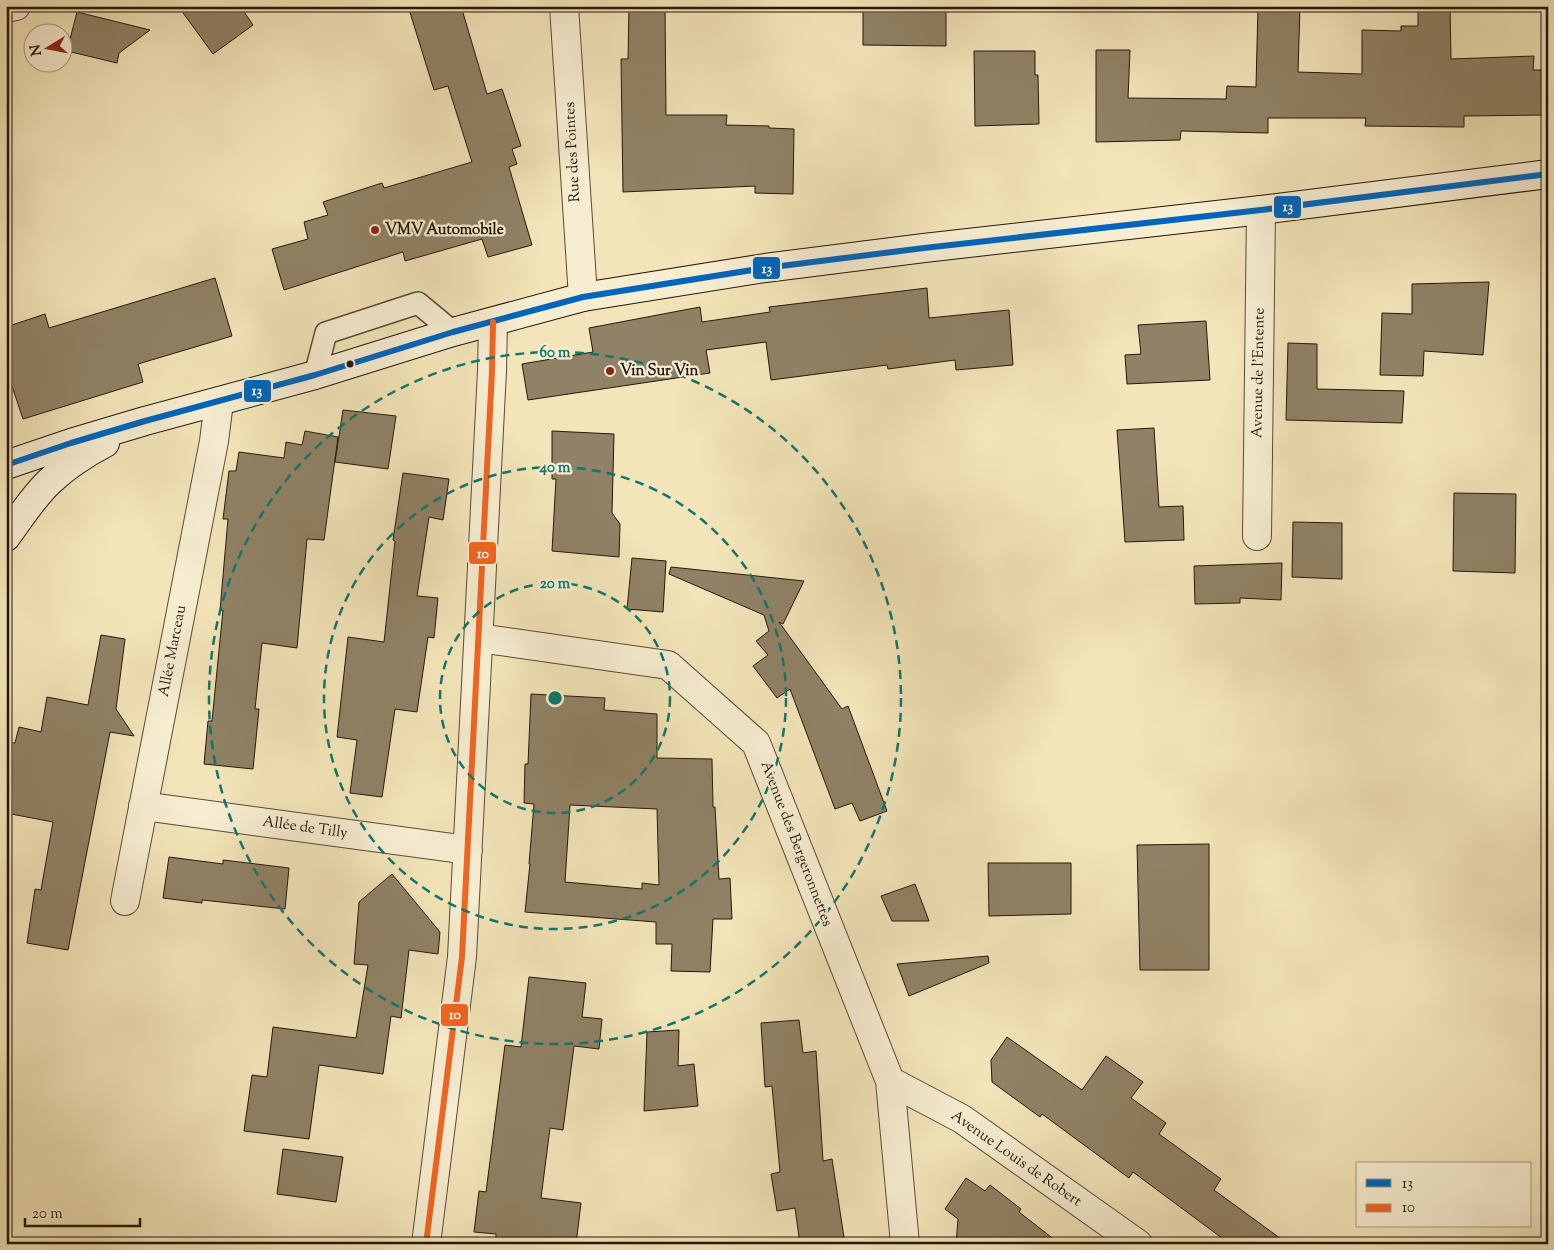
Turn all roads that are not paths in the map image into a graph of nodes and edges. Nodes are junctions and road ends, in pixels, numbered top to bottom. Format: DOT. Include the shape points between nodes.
graph roads {
  1 [pos="16,6"];
  2 [pos="564,6"];
  3 [pos="6,8"];
  4 [pos="1548,174"];
  5 [pos="1261,210"];
  6 [pos="583,297"];
  7 [pos="493,322"];
  8 [pos="453,332"];
  9 [pos="316,375"];
  10 [pos="219,402"];
  11 [pos="145,421"];
  12 [pos="6,465"];
  13 [pos="1257,536"];
  14 [pos="6,537"];
  15 [pos="478,638"];
  16 [pos="143,806"];
  17 [pos="468,850"];
  18 [pos="125,901"];
  19 [pos="890,1081"];
  20 [pos="426,1244"];
  21 [pos="905,1244"];
  22 [pos="1138,1244"];
  1 -- 3 [label="street"];
  2 -- 6 [label="street, Rue des Pointes"];
  4 -- 5 [label="street"];
  5 -- 6 [label="street" via="765,268"];
  5 -- 13 [label="street, Avenue de l'Entente"];
  6 -- 7 [label="street"];
  7 -- 8 [label="street"];
  7 -- 15 [label="street"];
  8 -- 9 [label="street"];
  8 -- 9 [label="lane" via="418,303 326,333"];
  9 -- 10 [label="street"];
  10 -- 11 [label="street"];
  10 -- 16 [label="street, Allée Marceau"];
  11 -- 12 [label="street"];
  11 -- 14 [label="street" via="96,448 48,482"];
  15 -- 17 [label="street"];
  15 -- 19 [label="street, Avenue des Bergeronnettes" via="668,665 756,743"];
  16 -- 17 [label="street, Allée de Tilly"];
  16 -- 18 [label="street, Allée Marceau"];
  17 -- 20 [label="street" via="462,957"];
  19 -- 21 [label="street, Avenue des Bergeronnettes"];
  19 -- 22 [label="street, Avenue Louis de Robert" via="962,1119"];
}
